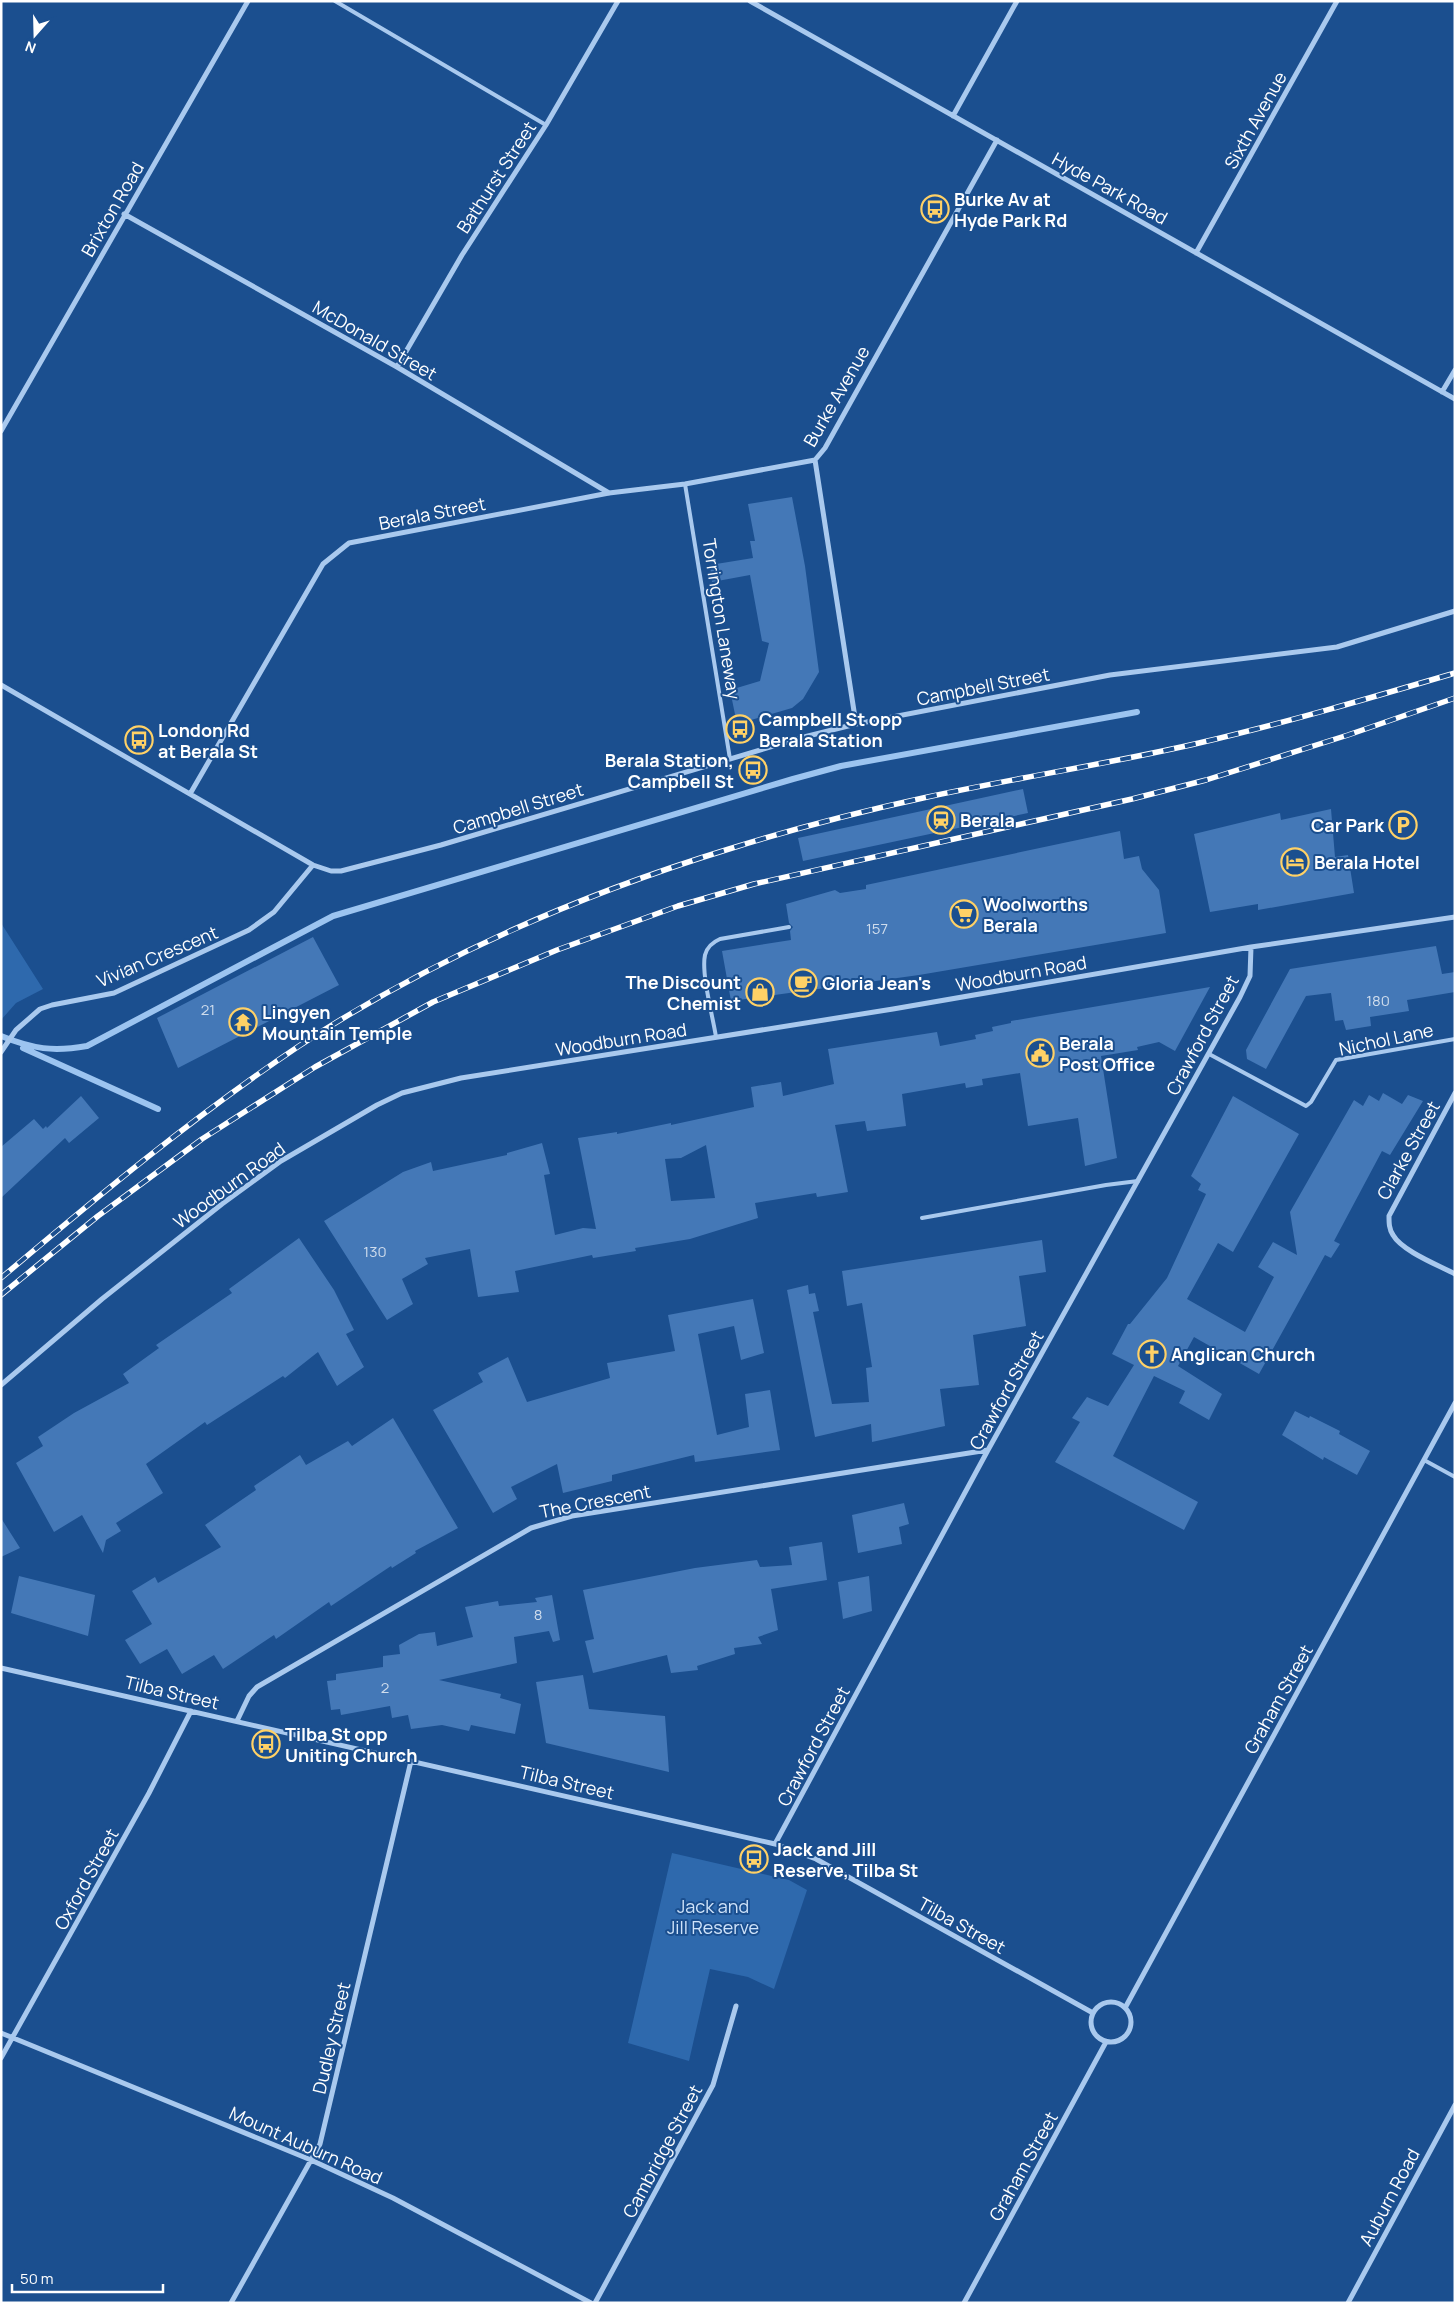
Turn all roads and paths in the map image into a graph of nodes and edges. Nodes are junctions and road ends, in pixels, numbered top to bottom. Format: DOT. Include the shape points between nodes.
graph roads {
  1 [pos="248,1"];
  2 [pos="335,1"];
  3 [pos="618,1"];
  4 [pos="750,1"];
  5 [pos="1017,1"];
  6 [pos="1337,1"];
  7 [pos="953,116"];
  8 [pos="546,125"];
  9 [pos="997,140"];
  10 [pos="124,214"];
  11 [pos="1196,253"];
  12 [pos="397,368"];
  13 [pos="1455,370"];
  14 [pos="1442,392"];
  15 [pos="1455,399"];
  16 [pos="1,431"];
  17 [pos="815,460"];
  18 [pos="685,484"];
  19 [pos="609,493"];
  20 [pos="1455,611"];
  21 [pos="1,685"];
  22 [pos="856,724"];
  23 [pos="730,759"];
  24 [pos="190,794"];
  25 [pos="313,865"];
  26 [pos="1455,917"];
  27 [pos="789,927"];
  28 [pos="1251,947"];
  29 [pos="716,1037"];
  30 [pos="1455,1039"];
  31 [pos="2,1051"];
  32 [pos="1209,1054"];
  33 [pos="1455,1093"];
  34 [pos="1138,1181"];
  35 [pos="922,1218"];
  36 [pos="1455,1274"];
  37 [pos="1,1385"];
  38 [pos="1455,1403"];
  39 [pos="988,1450"];
  40 [pos="1424,1460"];
  41 [pos="1455,1477"];
  42 [pos="1,1668"];
  43 [pos="190,1711"];
  44 [pos="237,1721"];
  45 [pos="410,1761"];
  46 [pos="775,1844"];
  47 [pos="736,2006"];
  48 [pos="1125,2008"];
  49 [pos="1093,2013"];
  50 [pos="1,2033"];
  51 [pos="13,2038"];
  52 [pos="1106,2042"];
  53 [pos="1,2058"];
  54 [pos="1455,2105"];
  55 [pos="311,2160"];
  56 [pos="231,2303"];
  57 [pos="591,2303"];
  58 [pos="595,2303"];
  59 [pos="964,2303"];
  60 [pos="1348,2303"];
  1 -- 10 [label="street, Brixton Road"];
  2 -- 8 [label="lane"];
  3 -- 8 [label="street, Bathurst Street"];
  4 -- 7 [label="street, Hyde Park Road"];
  5 -- 7 [label="street"];
  6 -- 11 [label="street, Sixth Avenue"];
  7 -- 9 [label="street, Hyde Park Road"];
  8 -- 12 [label="street, Bathurst Street" via="462,254"];
  9 -- 11 [label="street, Hyde Park Road"];
  9 -- 17 [label="street, Burke Avenue" via="825,448"];
  10 -- 12 [label="street, McDonald Street"];
  10 -- 16 [label="street, Brixton Road"];
  11 -- 14 [label="street, Hyde Park Road"];
  12 -- 19 [label="street, McDonald Street"];
  13 -- 14 [label="street"];
  14 -- 15 [label="street, Hyde Park Road"];
  17 -- 18 [label="street, Berala Street"];
  17 -- 22 [label="street, Burke Avenue"];
  18 -- 19 [label="street, Berala Street"];
  18 -- 23 [label="lane, Torrington Laneway"];
  19 -- 24 [label="street, Berala Street" via="349,543 323,564"];
  20 -- 22 [label="street, Campbell Street" via="1337,647 1145,669"];
  21 -- 24 [label="street, Campbell Street"];
  22 -- 23 [label="street, Campbell Street"];
  23 -- 25 [label="street, Campbell Street" via="351,870 331,871"];
  24 -- 25 [label="street, Campbell Street"];
  25 -- 31 [label="street, Vivian Crescent" via="274,912 248,930 114,993 40,1009 11,1036"];
  26 -- 28 [label="street, Woodburn Road"];
  27 -- 29 [label="lane" via="728,937 713,942 709,948 704,967"];
  28 -- 29 [label="street, Woodburn Road"];
  28 -- 32 [label="street, Crawford Street" via="1250,976"];
  29 -- 37 [label="street, Woodburn Road" via="461,1078 402,1093 377,1105 281,1162 222,1204"];
  30 -- 32 [label="lane, Nichol Lane" via="1336,1060 1306,1106"];
  32 -- 34 [label="street, Crawford Street"];
  33 -- 36 [label="street, Clarke Street" via="1388,1216 1389,1227 1400,1244"];
  34 -- 35 [label="lane"];
  34 -- 39 [label="street, Crawford Street"];
  38 -- 40 [label="street, Graham Street"];
  39 -- 44 [label="street, The Crescent" via="572,1516 531,1528 257,1687"];
  39 -- 46 [label="street, Crawford Street"];
  40 -- 41 [label="lane"];
  40 -- 48 [label="street, Graham Street"];
  42 -- 43 [label="street, Tilba Street"];
  43 -- 44 [label="street, Tilba Street"];
  43 -- 51 [label="street, Oxford Street" via="149,1793"];
  44 -- 45 [label="street, Tilba Street"];
  45 -- 46 [label="street, Tilba Street"];
  45 -- 55 [label="street, Dudley Street" via="323,2134"];
  46 -- 49 [label="street, Tilba Street" via="816,1859"];
  47 -- 58 [label="street, Cambridge Street" via="713,2085"];
  48 -- 49 [label="street" via="1112,2002 1098,2007"];
  48 -- 52 [label="street" via="1132,2021 1127,2035 1114,2042"];
  49 -- 52 [label="street" via="1091,2027"];
  50 -- 51 [label="street, Mount Auburn Road"];
  51 -- 53 [label="street, Oxford Street"];
  51 -- 55 [label="street, Mount Auburn Road"];
  52 -- 59 [label="street, Graham Street"];
  54 -- 60 [label="street, Auburn Road"];
  55 -- 56 [label="street, Dudley Street"];
  55 -- 57 [label="street, Mount Auburn Road" via="393,2198"];
}
